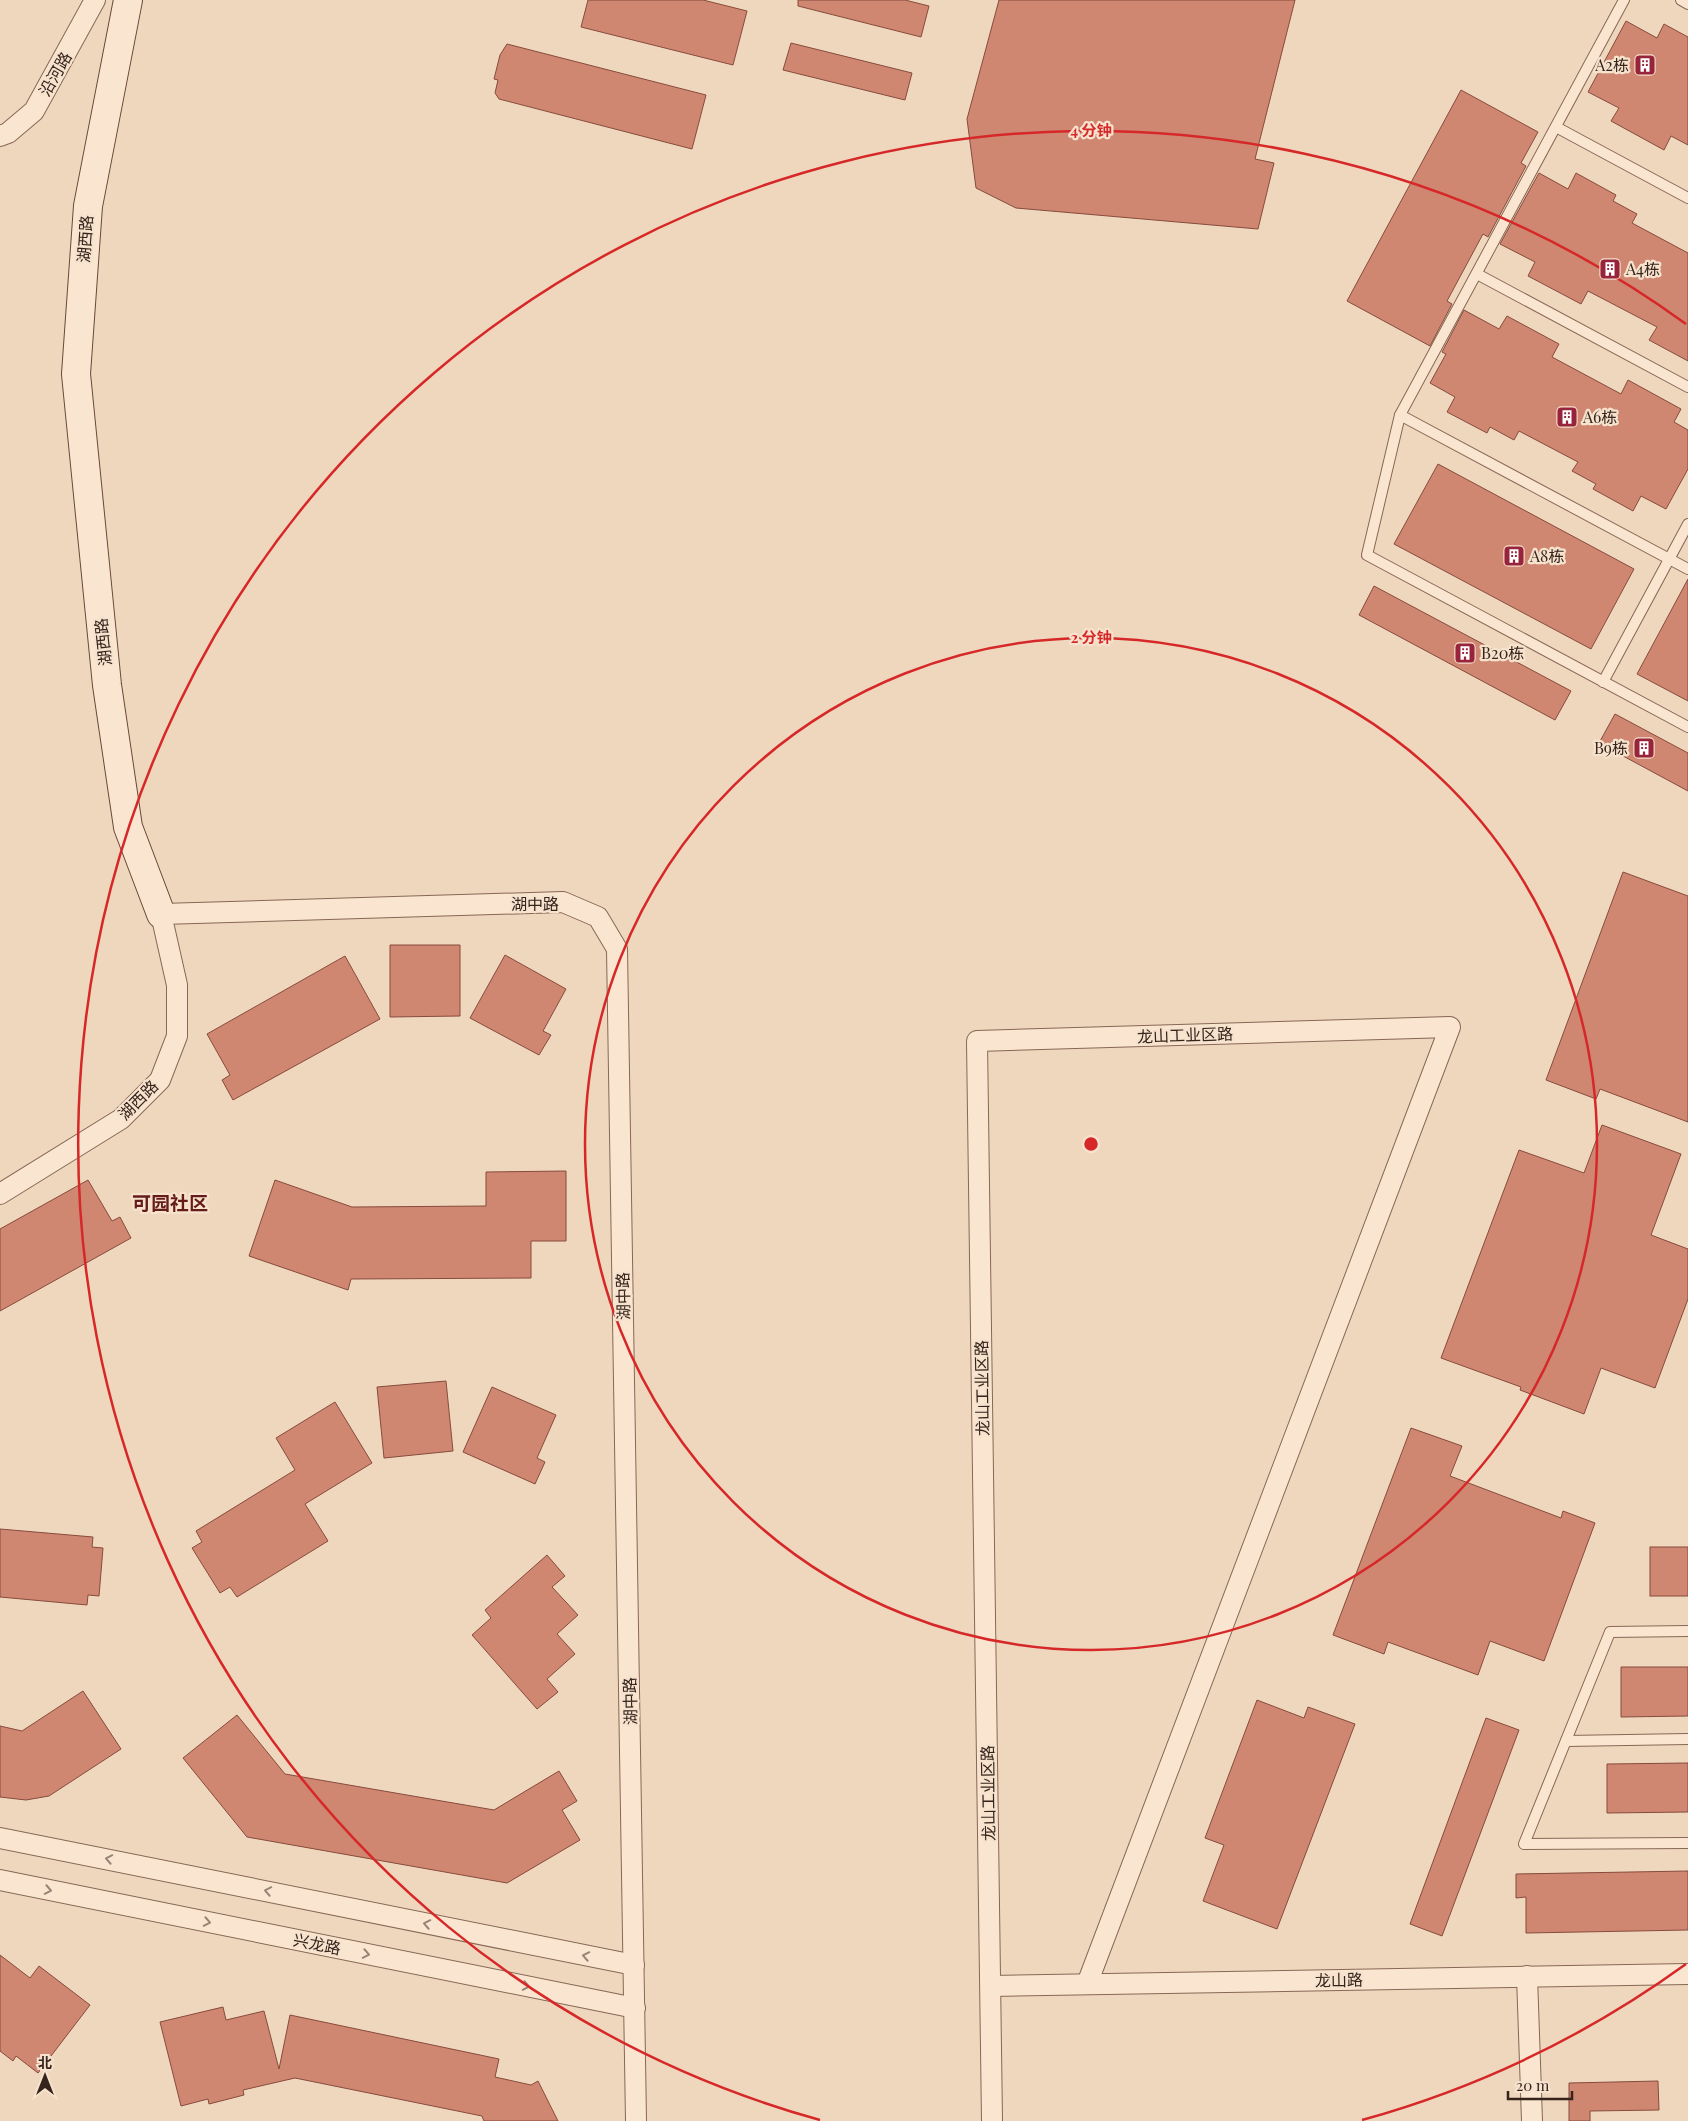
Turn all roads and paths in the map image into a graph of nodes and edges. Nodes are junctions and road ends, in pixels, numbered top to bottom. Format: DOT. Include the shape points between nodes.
graph roads {
  1 [pos="95,0"];
  2 [pos="128,0"];
  3 [pos="1624,0"];
  4 [pos="1681,0"];
  5 [pos="1688,4"];
  6 [pos="1556,127"];
  7 [pos="0,136"];
  8 [pos="1688,198"];
  9 [pos="1477,274"];
  10 [pos="1688,387"];
  11 [pos="1400,415"];
  12 [pos="1688,524"];
  13 [pos="1669,559"];
  14 [pos="1688,569"];
  15 [pos="1603,682"];
  16 [pos="1688,727"];
  17 [pos="161,914"];
  18 [pos="0,1194"];
  19 [pos="1688,1631"];
  20 [pos="1688,1739"];
  21 [pos="1566,1741"];
  22 [pos="0,1838"];
  23 [pos="1688,1843"];
  24 [pos="0,1880"];
  25 [pos="634,1965"];
  26 [pos="1688,1974"];
  27 [pos="1527,1976"];
  28 [pos="1087,1984"];
  29 [pos="991,1986"];
  30 [pos="635,2008"];
  31 [pos="636,2121"];
  32 [pos="992,2121"];
  33 [pos="1532,2121"];
  1 -- 7 [label="street, 沿河路" via="34,111"];
  2 -- 17 [label="street, 湖西路" via="88,206 76,374 107,685 128,827"];
  3 -- 6 [label="lane"];
  4 -- 5 [label="lane"];
  6 -- 8 [label="lane"];
  6 -- 9 [label="lane"];
  9 -- 10 [label="lane"];
  9 -- 11 [label="lane"];
  11 -- 13 [label="lane"];
  11 -- 15 [label="lane" via="1367,555"];
  12 -- 13 [label="lane"];
  13 -- 14 [label="lane"];
  13 -- 15 [label="lane"];
  15 -- 16 [label="lane"];
  17 -- 18 [label="street, 湖西路" via="177,985 177,1036 160,1080 121,1119"];
  17 -- 25 [label="street, 湖中路" via="563,902 598,918 617,949"];
  19 -- 21 [label="lane" via="1610,1632"];
  20 -- 21 [label="lane"];
  21 -- 23 [label="lane" via="1524,1844"];
  25 -- 22 [label="street, one-way"];
  24 -- 30 [label="street, 兴龙路, one-way"];
  25 -- 30 [label="street, 湖中路"];
  26 -- 27 [label="street, 龙山路"];
  27 -- 28 [label="street, 龙山路"];
  27 -- 33 [label="street"];
  28 -- 29 [label="street, 龙山路"];
  28 -- 29 [label="street, 龙山工业区路" via="1450,1027 977,1041"];
  29 -- 32 [label="street, 龙山工业区路"];
  30 -- 31 [label="street, 湖中路"];
}
